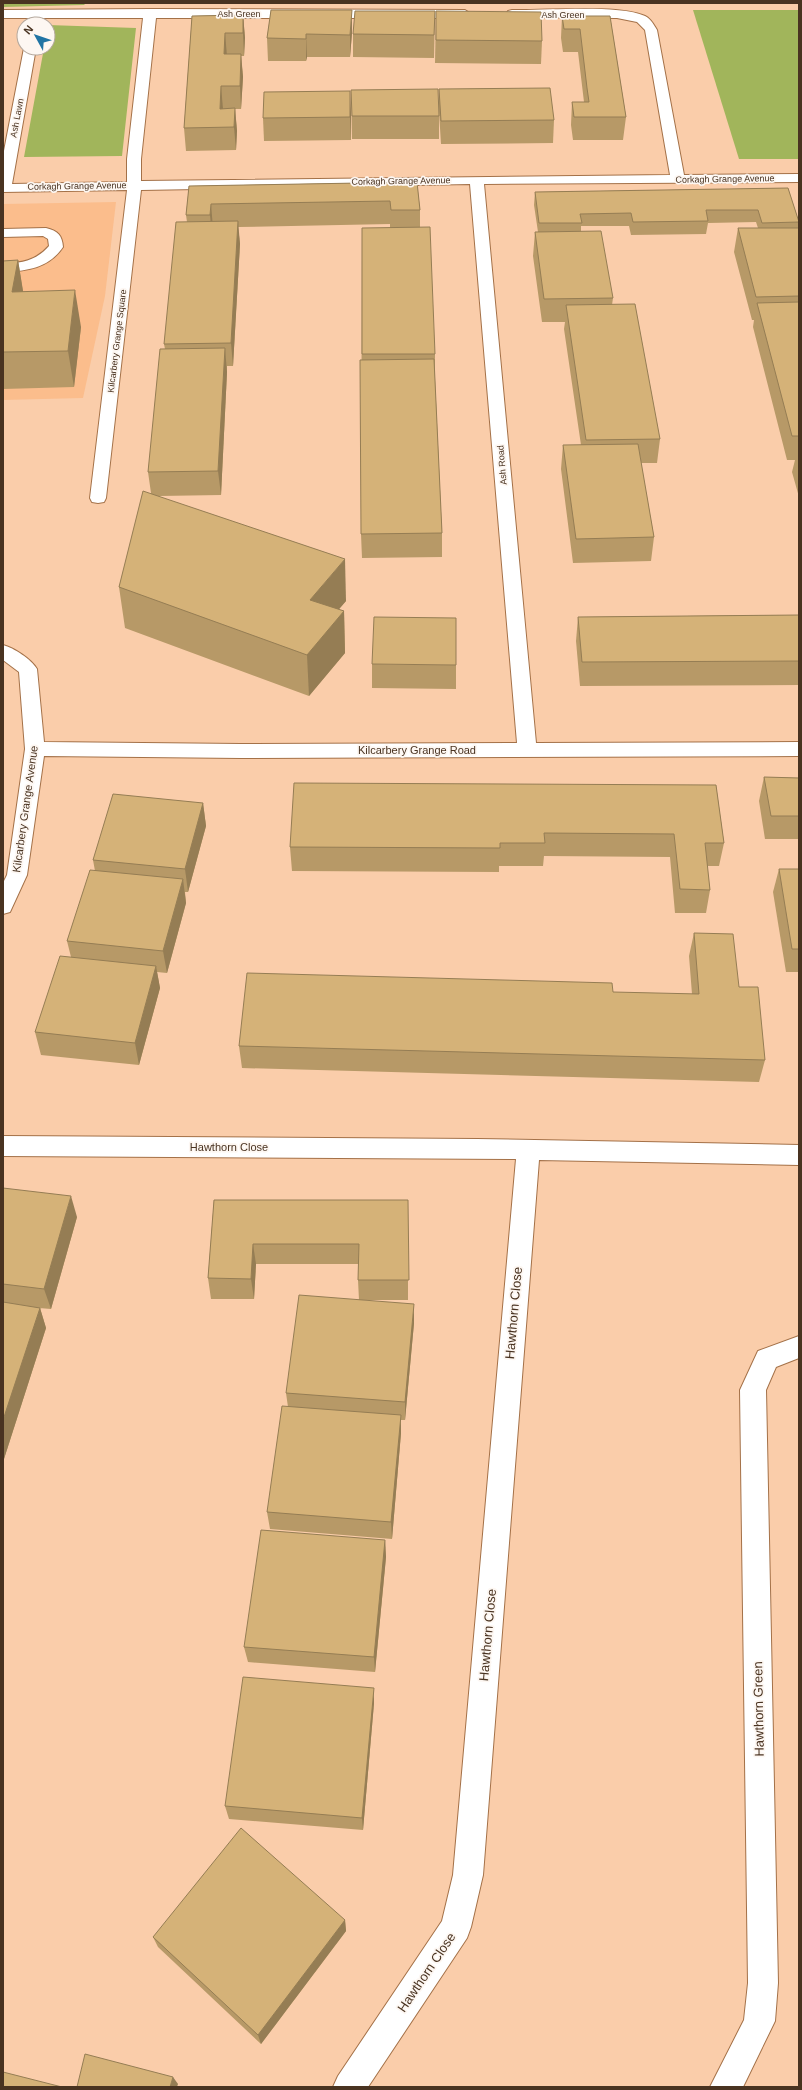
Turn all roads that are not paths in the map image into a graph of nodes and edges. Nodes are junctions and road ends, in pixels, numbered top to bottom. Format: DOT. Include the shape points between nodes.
graph roads {
  1 [pos="150,13"];
  2 [pos="3,14"];
  3 [pos="476,14"];
  4 [pos="500,14"];
  5 [pos="16,16"];
  6 [pos="56,18"];
  7 [pos="29,56"];
  8 [pos="799,178"];
  9 [pos="678,179"];
  10 [pos="477,180"];
  11 [pos="133,185"];
  12 [pos="4,188"];
  13 [pos="3,233"];
  14 [pos="3,268"];
  15 [pos="98,498"];
  16 [pos="3,650"];
  17 [pos="36,749"];
  18 [pos="799,749"];
  19 [pos="527,750"];
  20 [pos="3,906"];
  21 [pos="3,1146"];
  22 [pos="528,1151"];
  23 [pos="799,1155"];
  24 [pos="799,1347"];
  25 [pos="349,2087"];
  26 [pos="726,2087"];
  1 -- 3 [label="street, Ash Green"];
  1 -- 6 [label="street, Ash Green"];
  1 -- 11 [label="street"];
  2 -- 5 [label="street"];
  4 -- 9 [label="street, Ash Green" via="619,15 640,19 647,24 651,30"];
  7 -- 12 [label="street, Ash Lawn"];
  8 -- 9 [label="street, Corkagh Grange Avenue"];
  9 -- 10 [label="street, Corkagh Grange Avenue"];
  10 -- 11 [label="street, Corkagh Grange Avenue"];
  10 -- 19 [label="street, Ash Road"];
  11 -- 12 [label="street, Corkagh Grange Avenue"];
  11 -- 15 [label="street, Kilcarbery Grange Square" via="134,200"];
  13 -- 14 [label="street" via="46,232 55,237 56,247 47,258 25,267"];
  16 -- 17 [label="street, Kilcarbery Grange Avenue" via="28,669"];
  17 -- 19 [label="street, Kilcarbery Grange Road"];
  17 -- 20 [label="street, Kilcarbery Grange Avenue" via="16,875"];
  18 -- 19 [label="street, Kilcarbery Grange Road"];
  21 -- 22 [label="street, Hawthorn Close"];
  22 -- 23 [label="street, Hawthorn Close"];
  22 -- 25 [label="street, Hawthorn Close" via="468,1875 456,1927"];
  24 -- 26 [label="street, Hawthorn Green" via="767,1359 753,1390 763,1983 759,2020"];
}
